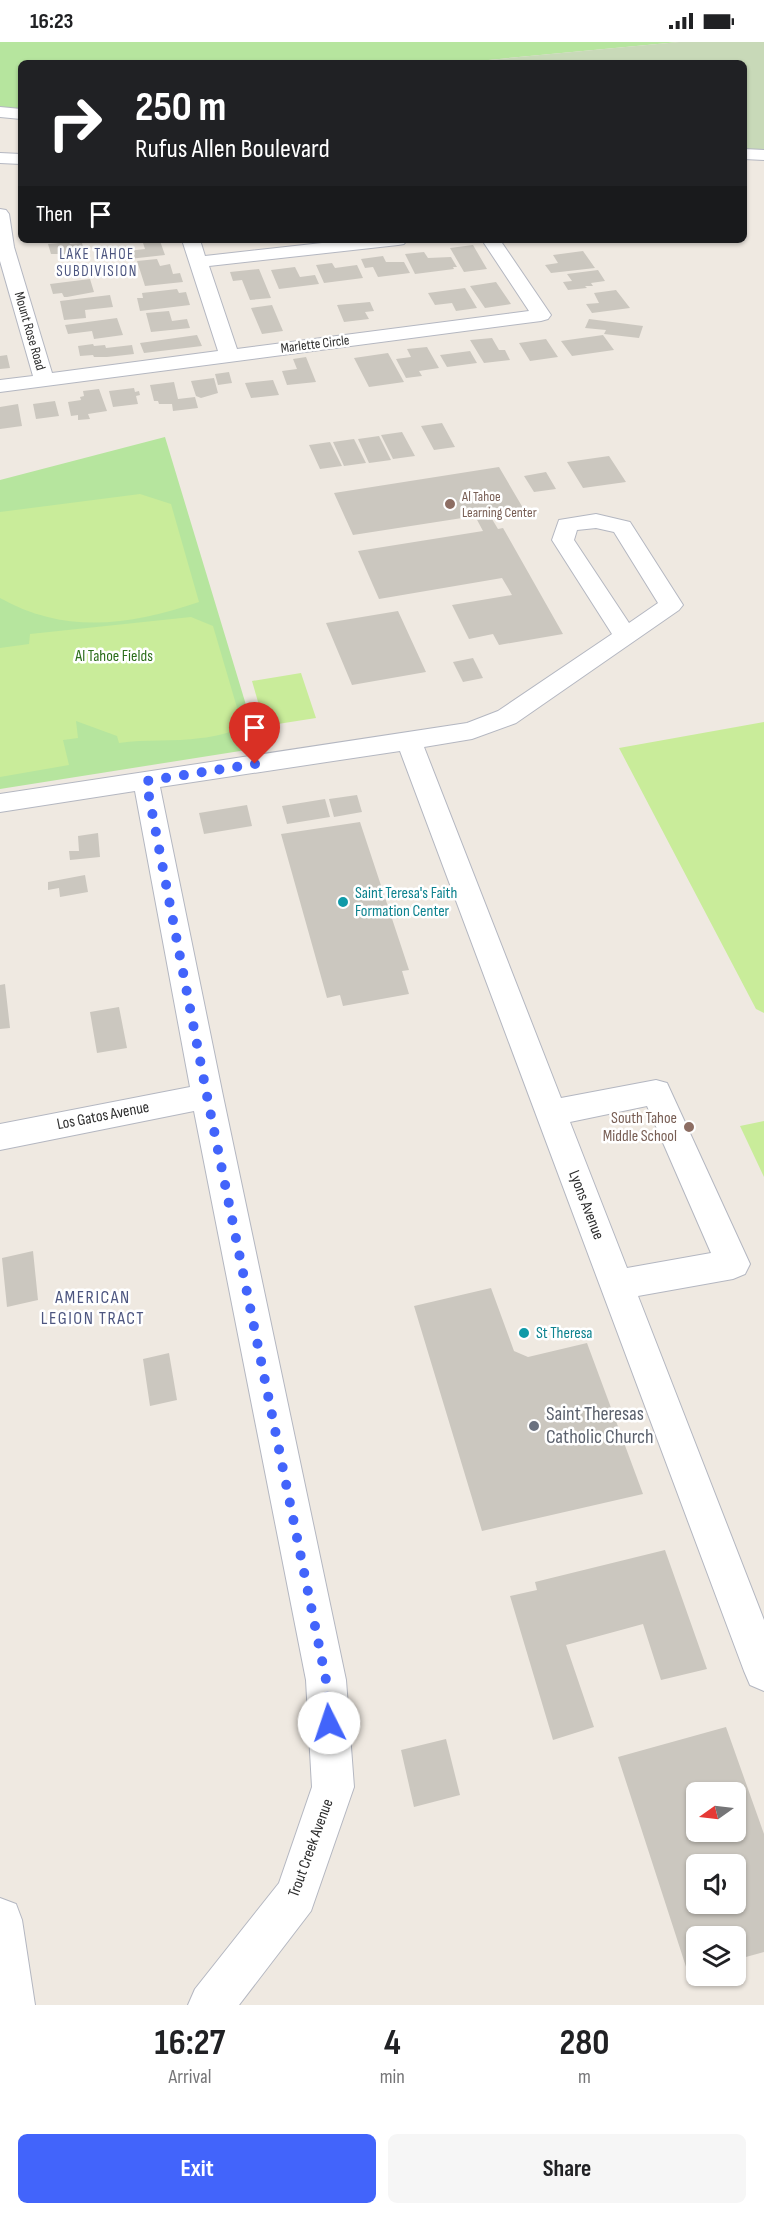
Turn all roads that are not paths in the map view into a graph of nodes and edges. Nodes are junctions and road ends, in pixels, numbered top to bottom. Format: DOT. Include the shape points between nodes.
graph roads {
  1 [pos="0,112"];
  2 [pos="18,114"];
  3 [pos="747,154"];
  4 [pos="764,155"];
  5 [pos="0,158"];
  6 [pos="18,159"];
  7 [pos="0,214"];
  8 [pos="192,243"];
  9 [pos="371,243"];
  10 [pos="493,243"];
  11 [pos="199,262"];
  12 [pos="229,355"];
  13 [pos="44,379"];
  14 [pos="0,386"];
  15 [pos="625,635"];
  16 [pos="408,739"];
  17 [pos="146,781"];
  18 [pos="0,803"];
  19 [pos="207,1096"];
  20 [pos="551,1113"];
  21 [pos="0,1137"];
  22 [pos="617,1285"];
  23 [pos="764,1671"];
  24 [pos="0,1920"];
  25 [pos="12,2005"];
  26 [pos="211,2005"];
  1 -- 2 [label="street"];
  3 -- 4 [label="street"];
  5 -- 6 [label="street"];
  7 -- 13 [label="street, Mount Rose Road"];
  8 -- 11 [label="street"];
  9 -- 11 [label="street"];
  10 -- 12 [label="street, Marlette Circle" via="541,315"];
  11 -- 12 [label="street"];
  12 -- 13 [label="street, Marlette Circle"];
  13 -- 14 [label="street, Marlette Circle"];
  15 -- 15 [label="street" via="671,605 622,527 596,521 567,525 563,540"];
  15 -- 16 [label="street" via="507,717 472,731"];
  16 -- 17 [label="street"];
  16 -- 20 [label="street, Lyons Avenue"];
  17 -- 18 [label="street"];
  17 -- 19 [label="street, Trout Creek Avenue"];
  19 -- 21 [label="street, Los Gatos Avenue"];
  19 -- 26 [label="street, Trout Creek Avenue" via="326,1680 333,1787 297,1896"];
  20 -- 22 [label="street, Lyons Avenue"];
  20 -- 22 [label="street" via="656,1092 733,1264"];
  22 -- 23 [label="street, Lyons Avenue"];
  24 -- 25 [label="street"];
}
